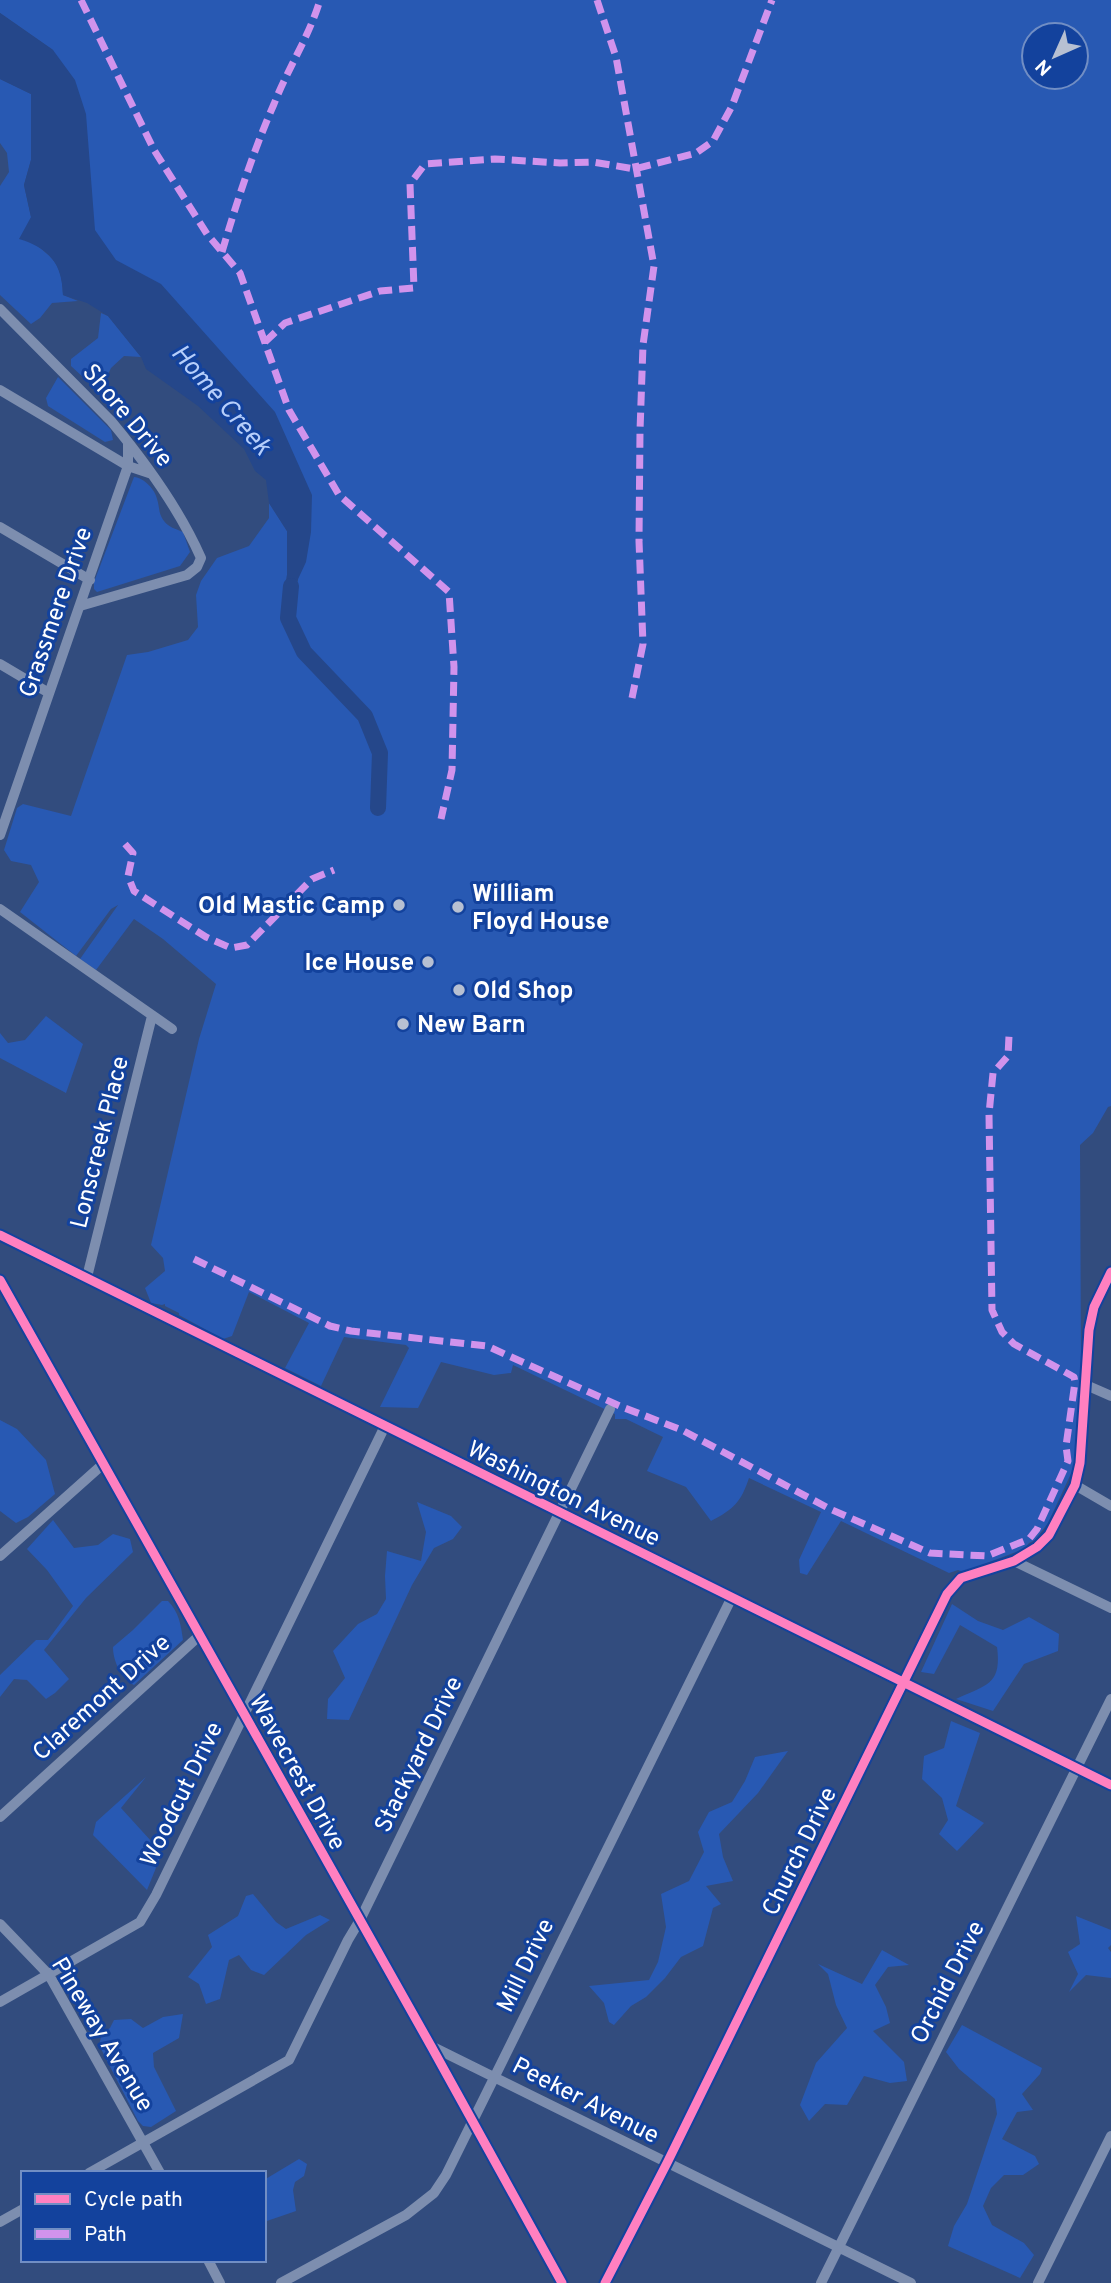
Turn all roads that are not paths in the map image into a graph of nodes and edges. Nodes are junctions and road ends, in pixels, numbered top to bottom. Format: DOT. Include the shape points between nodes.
graph roads {
  1 [pos="0,309"];
  2 [pos="0,390"];
  3 [pos="128,442"];
  4 [pos="128,466"];
  5 [pos="152,474"];
  6 [pos="0,527"];
  7 [pos="90,580"];
  8 [pos="80,606"];
  9 [pos="0,664"];
  10 [pos="49,693"];
  11 [pos="0,835"];
  12 [pos="0,909"];
  13 [pos="152,1016"];
  14 [pos="172,1029"];
  15 [pos="0,1235"];
  16 [pos="1111,1272"];
  17 [pos="87,1277"];
  18 [pos="0,1280"];
  19 [pos="1086,1385"];
  20 [pos="1111,1396"];
  21 [pos="610,1409"];
  22 [pos="385,1426"];
  23 [pos="102,1465"];
  24 [pos="1075,1485"];
  25 [pos="1111,1506"];
  26 [pos="560,1512"];
  27 [pos="0,1556"];
  28 [pos="1014,1561"];
  29 [pos="732,1597"];
  30 [pos="1111,1608"];
  31 [pos="199,1636"];
  32 [pos="904,1683"];
  33 [pos="1111,1699"];
  34 [pos="244,1714"];
  35 [pos="1077,1769"];
  36 [pos="1111,1785"];
  37 [pos="0,1817"];
  38 [pos="360,1920"];
  39 [pos="0,1924"];
  40 [pos="49,1975"];
  41 [pos="0,2002"];
  42 [pos="431,2046"];
  43 [pos="494,2075"];
  44 [pos="472,2121"];
  45 [pos="1111,2136"];
  46 [pos="143,2143"];
  47 [pos="667,2163"];
  48 [pos="93,2171"];
  49 [pos="159,2171"];
  50 [pos="21,2210"];
  51 [pos="0,2222"];
  52 [pos="839,2246"];
  53 [pos="209,2262"];
  54 [pos="220,2283"];
  55 [pos="281,2283"];
  56 [pos="562,2283"];
  57 [pos="606,2283"];
  58 [pos="821,2283"];
  59 [pos="911,2283"];
  60 [pos="1038,2283"];
  1 -- 3 [label="street, Shore Drive"];
  2 -- 4 [label="street"];
  3 -- 4 [label="street, Grassmere Drive"];
  3 -- 5 [label="street, Shore Drive"];
  4 -- 5 [label="street"];
  4 -- 7 [label="street, Grassmere Drive"];
  5 -- 8 [label="street, Shore Drive" via="187,528 201,558 199,564 187,575"];
  6 -- 7 [label="street"];
  7 -- 8 [label="street, Grassmere Drive"];
  8 -- 10 [label="street, Grassmere Drive"];
  9 -- 10 [label="street"];
  10 -- 11 [label="street, Grassmere Drive"];
  12 -- 13 [label="street"];
  13 -- 14 [label="street"];
  13 -- 17 [label="street, Lonscreek Place"];
  15 -- 17 [label="street, Washington Avenue"];
  16 -- 19 [label="street, Church Drive" via="1089,1329"];
  17 -- 22 [label="street, Washington Avenue"];
  18 -- 23 [label="street, Wavecrest Drive"];
  19 -- 20 [label="street"];
  19 -- 24 [label="street, Church Drive"];
  21 -- 26 [label="street, Stackyard Drive"];
  22 -- 26 [label="street, Washington Avenue"];
  22 -- 34 [label="street, Woodcut Drive"];
  23 -- 27 [label="street"];
  23 -- 31 [label="street, Wavecrest Drive"];
  24 -- 25 [label="street"];
  24 -- 28 [label="street, Church Drive" via="1049,1535"];
  26 -- 29 [label="street, Washington Avenue"];
  26 -- 38 [label="street, Stackyard Drive"];
  28 -- 30 [label="street"];
  28 -- 32 [label="street, Church Drive" via="961,1578"];
  29 -- 32 [label="street, Washington Avenue"];
  29 -- 43 [label="street, Mill Drive"];
  31 -- 34 [label="street, Wavecrest Drive"];
  31 -- 37 [label="street, Claremont Drive"];
  32 -- 35 [label="street, Washington Avenue"];
  32 -- 47 [label="street, Church Drive"];
  33 -- 35 [label="street, Orchid Drive"];
  34 -- 38 [label="street, Wavecrest Drive"];
  34 -- 40 [label="street, Woodcut Drive" via="140,1922"];
  35 -- 36 [label="street, Washington Avenue"];
  35 -- 52 [label="street, Orchid Drive"];
  38 -- 42 [label="street, Wavecrest Drive"];
  38 -- 46 [label="street, Stackyard Drive" via="289,2060"];
  39 -- 40 [label="street, Pineway Avenue"];
  40 -- 41 [label="street, Woodcut Drive"];
  40 -- 46 [label="street, Pineway Avenue"];
  42 -- 43 [label="street, Peeker Avenue"];
  42 -- 44 [label="street, Wavecrest Drive"];
  43 -- 44 [label="street, Mill Drive"];
  43 -- 47 [label="street, Peeker Avenue"];
  44 -- 55 [label="street, Mill Drive" via="434,2193 406,2215"];
  44 -- 56 [label="street, Wavecrest Drive"];
  45 -- 60 [label="street"];
  46 -- 48 [label="street, Stackyard Drive"];
  46 -- 49 [label="street, Pineway Avenue"];
  47 -- 52 [label="street, Peeker Avenue"];
  47 -- 57 [label="street, Church Drive"];
  50 -- 51 [label="street"];
  52 -- 58 [label="street, Orchid Drive"];
  52 -- 59 [label="street, Peeker Avenue"];
  53 -- 54 [label="street"];
}
